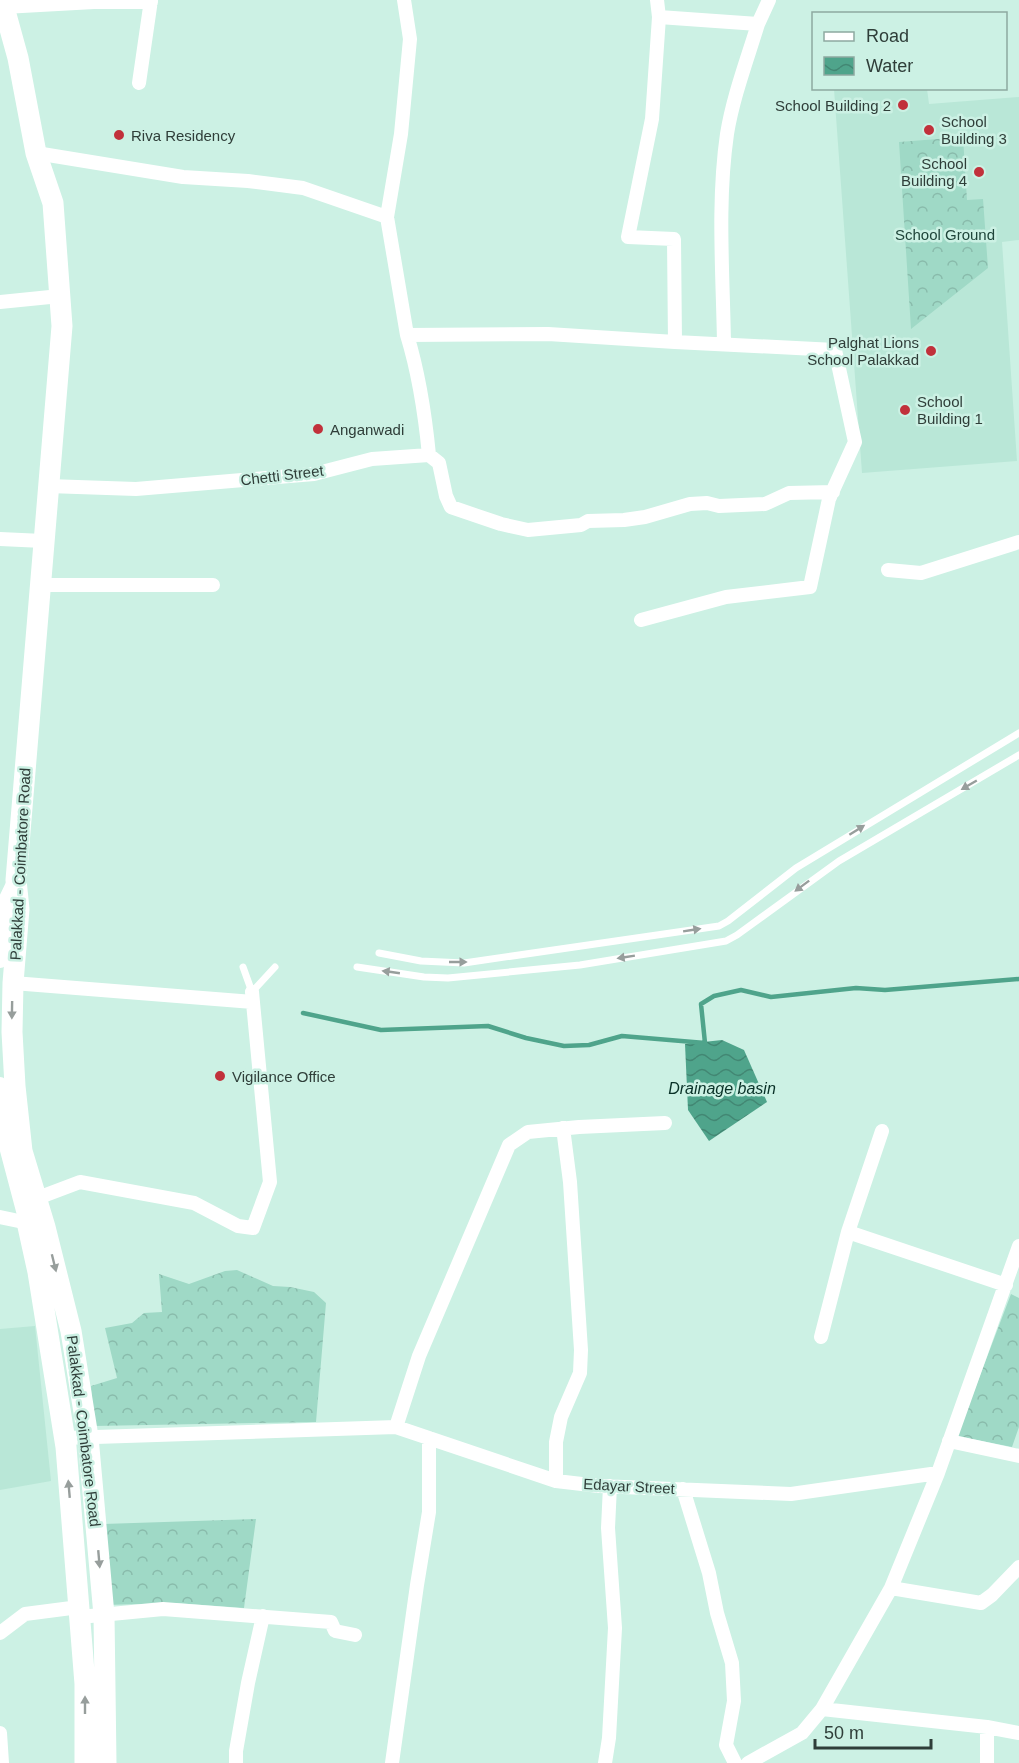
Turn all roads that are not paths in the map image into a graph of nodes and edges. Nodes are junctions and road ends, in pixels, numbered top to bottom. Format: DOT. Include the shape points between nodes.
graph roads {
  1 [pos="404,0"];
  2 [pos="657,0"];
  3 [pos="769,0"];
  4 [pos="151,1"];
  5 [pos="3,3"];
  6 [pos="659,17"];
  7 [pos="758,24"];
  8 [pos="139,83"];
  9 [pos="36,153"];
  10 [pos="387,217"];
  11 [pos="60,296"];
  12 [pos="0,302"];
  13 [pos="407,335"];
  14 [pos="675,342"];
  15 [pos="723,345"];
  16 [pos="429,454"];
  17 [pos="48,486"];
  18 [pos="833,492"];
  19 [pos="0,539"];
  20 [pos="43,541"];
  21 [pos="1019,542"];
  22 [pos="888,570"];
  23 [pos="40,585"];
  24 [pos="213,585"];
  25 [pos="641,620"];
  26 [pos="1019,733"];
  27 [pos="1019,755"];
  28 [pos="8,884"];
  29 [pos="379,953"];
  30 [pos="0,960"];
  31 [pos="430,962"];
  32 [pos="243,967"];
  33 [pos="275,967"];
  34 [pos="357,967"];
  35 [pos="428,977"];
  36 [pos="6,985"];
  37 [pos="253,997"];
  38 [pos="0,1085"];
  39 [pos="665,1123"];
  40 [pos="563,1128"];
  41 [pos="882,1131"];
  42 [pos="35,1199"];
  43 [pos="0,1217"];
  44 [pos="36,1224"];
  45 [pos="848,1232"];
  46 [pos="1019,1246"];
  47 [pos="1006,1285"];
  48 [pos="821,1337"];
  49 [pos="396,1427"];
  50 [pos="88,1437"];
  51 [pos="65,1438"];
  52 [pos="429,1438"];
  53 [pos="950,1441"];
  54 [pos="1019,1456"];
  55 [pos="938,1473"];
  56 [pos="556,1480"];
  57 [pos="610,1486"];
  58 [pos="683,1489"];
  59 [pos="1019,1567"];
  60 [pos="891,1588"];
  61 [pos="79,1612"];
  62 [pos="104,1615"];
  63 [pos="263,1616"];
  64 [pos="0,1633"];
  65 [pos="355,1635"];
  66 [pos="822,1709"];
  67 [pos="987,1727"];
  68 [pos="0,1733"];
  69 [pos="1019,1733"];
  70 [pos="2,1763"];
  71 [pos="85,1763"];
  72 [pos="106,1763"];
  73 [pos="236,1763"];
  74 [pos="392,1763"];
  75 [pos="605,1763"];
  76 [pos="735,1763"];
  77 [pos="748,1763"];
  78 [pos="987,1763"];
  1 -- 10 [label="street" via="410,39 401,134"];
  2 -- 6 [label="street"];
  3 -- 7 [label="street"];
  4 -- 5 [label="street"];
  4 -- 8 [label="street"];
  5 -- 9 [label="main road, Palakkad - Coimbatore Road"];
  6 -- 7 [label="street"];
  6 -- 14 [label="street" via="651,119 628,237 674,238"];
  7 -- 15 [label="street" via="728,134 722,199"];
  9 -- 10 [label="street" via="183,177 303,188"];
  9 -- 11 [label="main road, Palakkad - Coimbatore Road" via="53,203"];
  10 -- 13 [label="street"];
  11 -- 12 [label="street"];
  11 -- 17 [label="main road, Palakkad - Coimbatore Road" via="62,326"];
  13 -- 14 [label="street" via="548,334"];
  13 -- 16 [label="street" via="414,356"];
  14 -- 15 [label="street"];
  15 -- 18 [label="street" via="835,350 855,442"];
  16 -- 17 [label="street, Chetti Street" via="372,459 314,474 146,488"];
  16 -- 18 [label="street" via="439,463 451,507 528,530 634,519 690,504 765,504 789,493"];
  17 -- 20 [label="main road, Palakkad - Coimbatore Road"];
  18 -- 25 [label="street" via="810,587 726,597"];
  19 -- 20 [label="street"];
  20 -- 23 [label="main road, Palakkad - Coimbatore Road"];
  21 -- 22 [label="street" via="921,573"];
  23 -- 24 [label="street"];
  23 -- 28 [label="main road, Palakkad - Coimbatore Road"];
  31 -- 26 [label="lane, one-way" via="464,963 719,926 805,863"];
  27 -- 35 [label="lane, one-way" via="839,861 726,941 580,965"];
  28 -- 30 [label="street"];
  28 -- 36 [label="main road, Palakkad - Coimbatore Road" via="19,909"];
  29 -- 31 [label="lane"];
  31 -- 35 [label="lane"];
  32 -- 37 [label="lane"];
  33 -- 37 [label="lane"];
  35 -- 34 [label="lane, one-way"];
  36 -- 37 [label="street"];
  36 -- 42 [label="main road, Palakkad - Coimbatore Road, one-way" via="22,1151"];
  37 -- 42 [label="street" via="270,1182 253,1228 238,1226 194,1203 80,1182"];
  38 -- 44 [label="street" via="4,1135"];
  39 -- 40 [label="street"];
  40 -- 49 [label="street" via="528,1132 509,1145 419,1356"];
  40 -- 56 [label="street" via="581,1350 580,1373 561,1418 556,1442"];
  41 -- 45 [label="street"];
  42 -- 44 [label="main road, Palakkad - Coimbatore Road"];
  43 -- 44 [label="street"];
  44 -- 50 [label="main road, Palakkad - Coimbatore Road, one-way" via="72,1331"];
  44 -- 51 [label="main road, Palakkad - Coimbatore Road" via="38,1272"];
  45 -- 47 [label="street"];
  45 -- 48 [label="street"];
  46 -- 47 [label="street"];
  47 -- 53 [label="street"];
  49 -- 50 [label="street, Edayar Street"];
  49 -- 52 [label="street, Edayar Street"];
  50 -- 51 [label="street, Edayar Street"];
  50 -- 62 [label="main road, Palakkad - Coimbatore Road, one-way"];
  61 -- 51 [label="main road, Palakkad - Coimbatore Road, one-way"];
  52 -- 56 [label="street, Edayar Street"];
  52 -- 74 [label="street" via="429,1512"];
  53 -- 54 [label="street"];
  53 -- 55 [label="street"];
  55 -- 58 [label="street, Edayar Street" via="791,1494"];
  55 -- 60 [label="street"];
  56 -- 57 [label="street, Edayar Street"];
  57 -- 58 [label="street, Edayar Street"];
  57 -- 75 [label="street" via="608,1528 615,1628"];
  58 -- 76 [label="street" via="732,1663 734,1701 726,1745"];
  59 -- 60 [label="street" via="981,1603"];
  60 -- 66 [label="street"];
  61 -- 62 [label="street"];
  61 -- 64 [label="street" via="25,1614"];
  71 -- 61 [label="main road, Palakkad - Coimbatore Road, one-way" via="85,1684"];
  62 -- 63 [label="street" via="162,1609"];
  62 -- 72 [label="main road, Palakkad - Coimbatore Road"];
  63 -- 65 [label="street" via="331,1622 334,1631"];
  63 -- 73 [label="street"];
  66 -- 67 [label="street"];
  66 -- 77 [label="street" via="802,1733"];
  67 -- 69 [label="street"];
  67 -- 78 [label="street"];
  68 -- 70 [label="street"];
}
